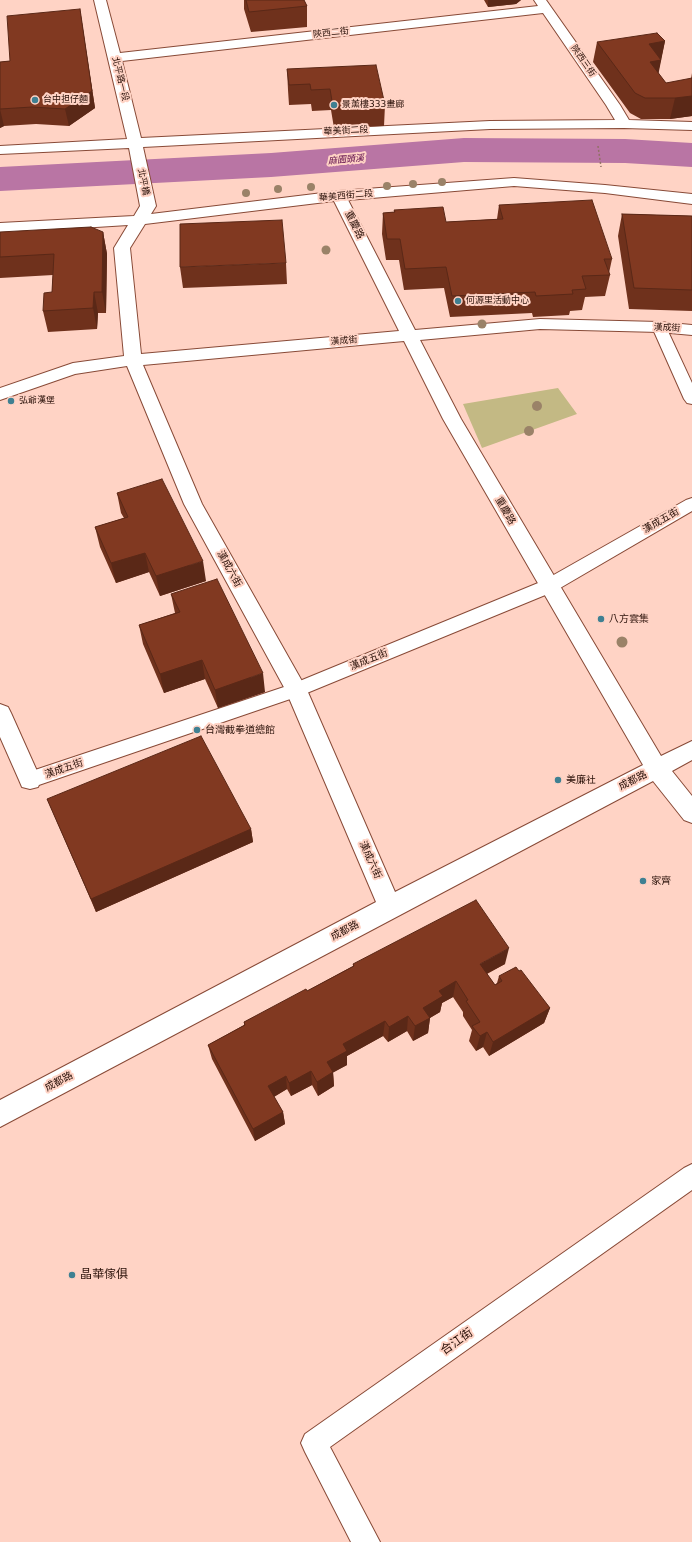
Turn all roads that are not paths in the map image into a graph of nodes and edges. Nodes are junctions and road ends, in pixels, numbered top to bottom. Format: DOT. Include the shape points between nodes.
graph roads {
  1 [pos="100,0"];
  2 [pos="544,4"];
  3 [pos="115,58"];
  4 [pos="624,124"];
  5 [pos="692,126"];
  6 [pos="135,143"];
  7 [pos="0,150"];
  8 [pos="138,158"];
  9 [pos="339,196"];
  10 [pos="692,199"];
  11 [pos="144,213"];
  12 [pos="0,228"];
  13 [pos="659,327"];
  14 [pos="692,330"];
  15 [pos="410,335"];
  16 [pos="133,360"];
  17 [pos="0,394"];
  18 [pos="692,399"];
  19 [pos="692,504"];
  20 [pos="549,586"];
  21 [pos="296,690"];
  22 [pos="0,713"];
  23 [pos="692,750"];
  24 [pos="657,769"];
  25 [pos="30,780"];
  26 [pos="692,813"];
  27 [pos="390,907"];
  28 [pos="0,1114"];
  29 [pos="692,1176"];
  30 [pos="366,1542"];
  1 -- 3 [label="street, 北平路一段"];
  2 -- 3 [label="street, 陝西二街"];
  2 -- 4 [label="street, 陝西三街"];
  3 -- 6 [label="street, 北平路一段"];
  4 -- 5 [label="street, 華美街二段"];
  4 -- 6 [label="street, 華美街二段" via="454,126"];
  6 -- 7 [label="street, 華美街二段"];
  6 -- 8 [label="street, 北平路一段"];
  8 -- 11 [label="street, 北平橋"];
  9 -- 10 [label="street, 華美西街二段" via="514,182"];
  9 -- 11 [label="street, 華美西街二段"];
  9 -- 15 [label="street, 重慶路"];
  11 -- 12 [label="street, 華美西街二段"];
  11 -- 16 [label="street, 漢成六街" via="122,248"];
  13 -- 14 [label="street, 漢成街"];
  13 -- 15 [label="street, 漢成街" via="540,324"];
  13 -- 18 [label="lane"];
  15 -- 16 [label="street, 漢成街"];
  15 -- 20 [label="street, 重慶路" via="452,419"];
  16 -- 17 [label="street, 漢成街" via="73,369"];
  16 -- 21 [label="street, 漢成六街" via="193,504"];
  19 -- 20 [label="lane, 漢成五街"];
  20 -- 21 [label="lane, 漢成五街"];
  20 -- 24 [label="street, 重慶路"];
  21 -- 25 [label="lane, 漢成五街"];
  21 -- 27 [label="street, 漢成六街"];
  22 -- 25 [label="street"];
  23 -- 24 [label="street, 成都路"];
  24 -- 26 [label="street, 重慶路"];
  24 -- 27 [label="street, 成都路"];
  27 -- 28 [label="street, 成都路"];
  29 -- 30 [label="lane, 合江街" via="314,1443"];
}
